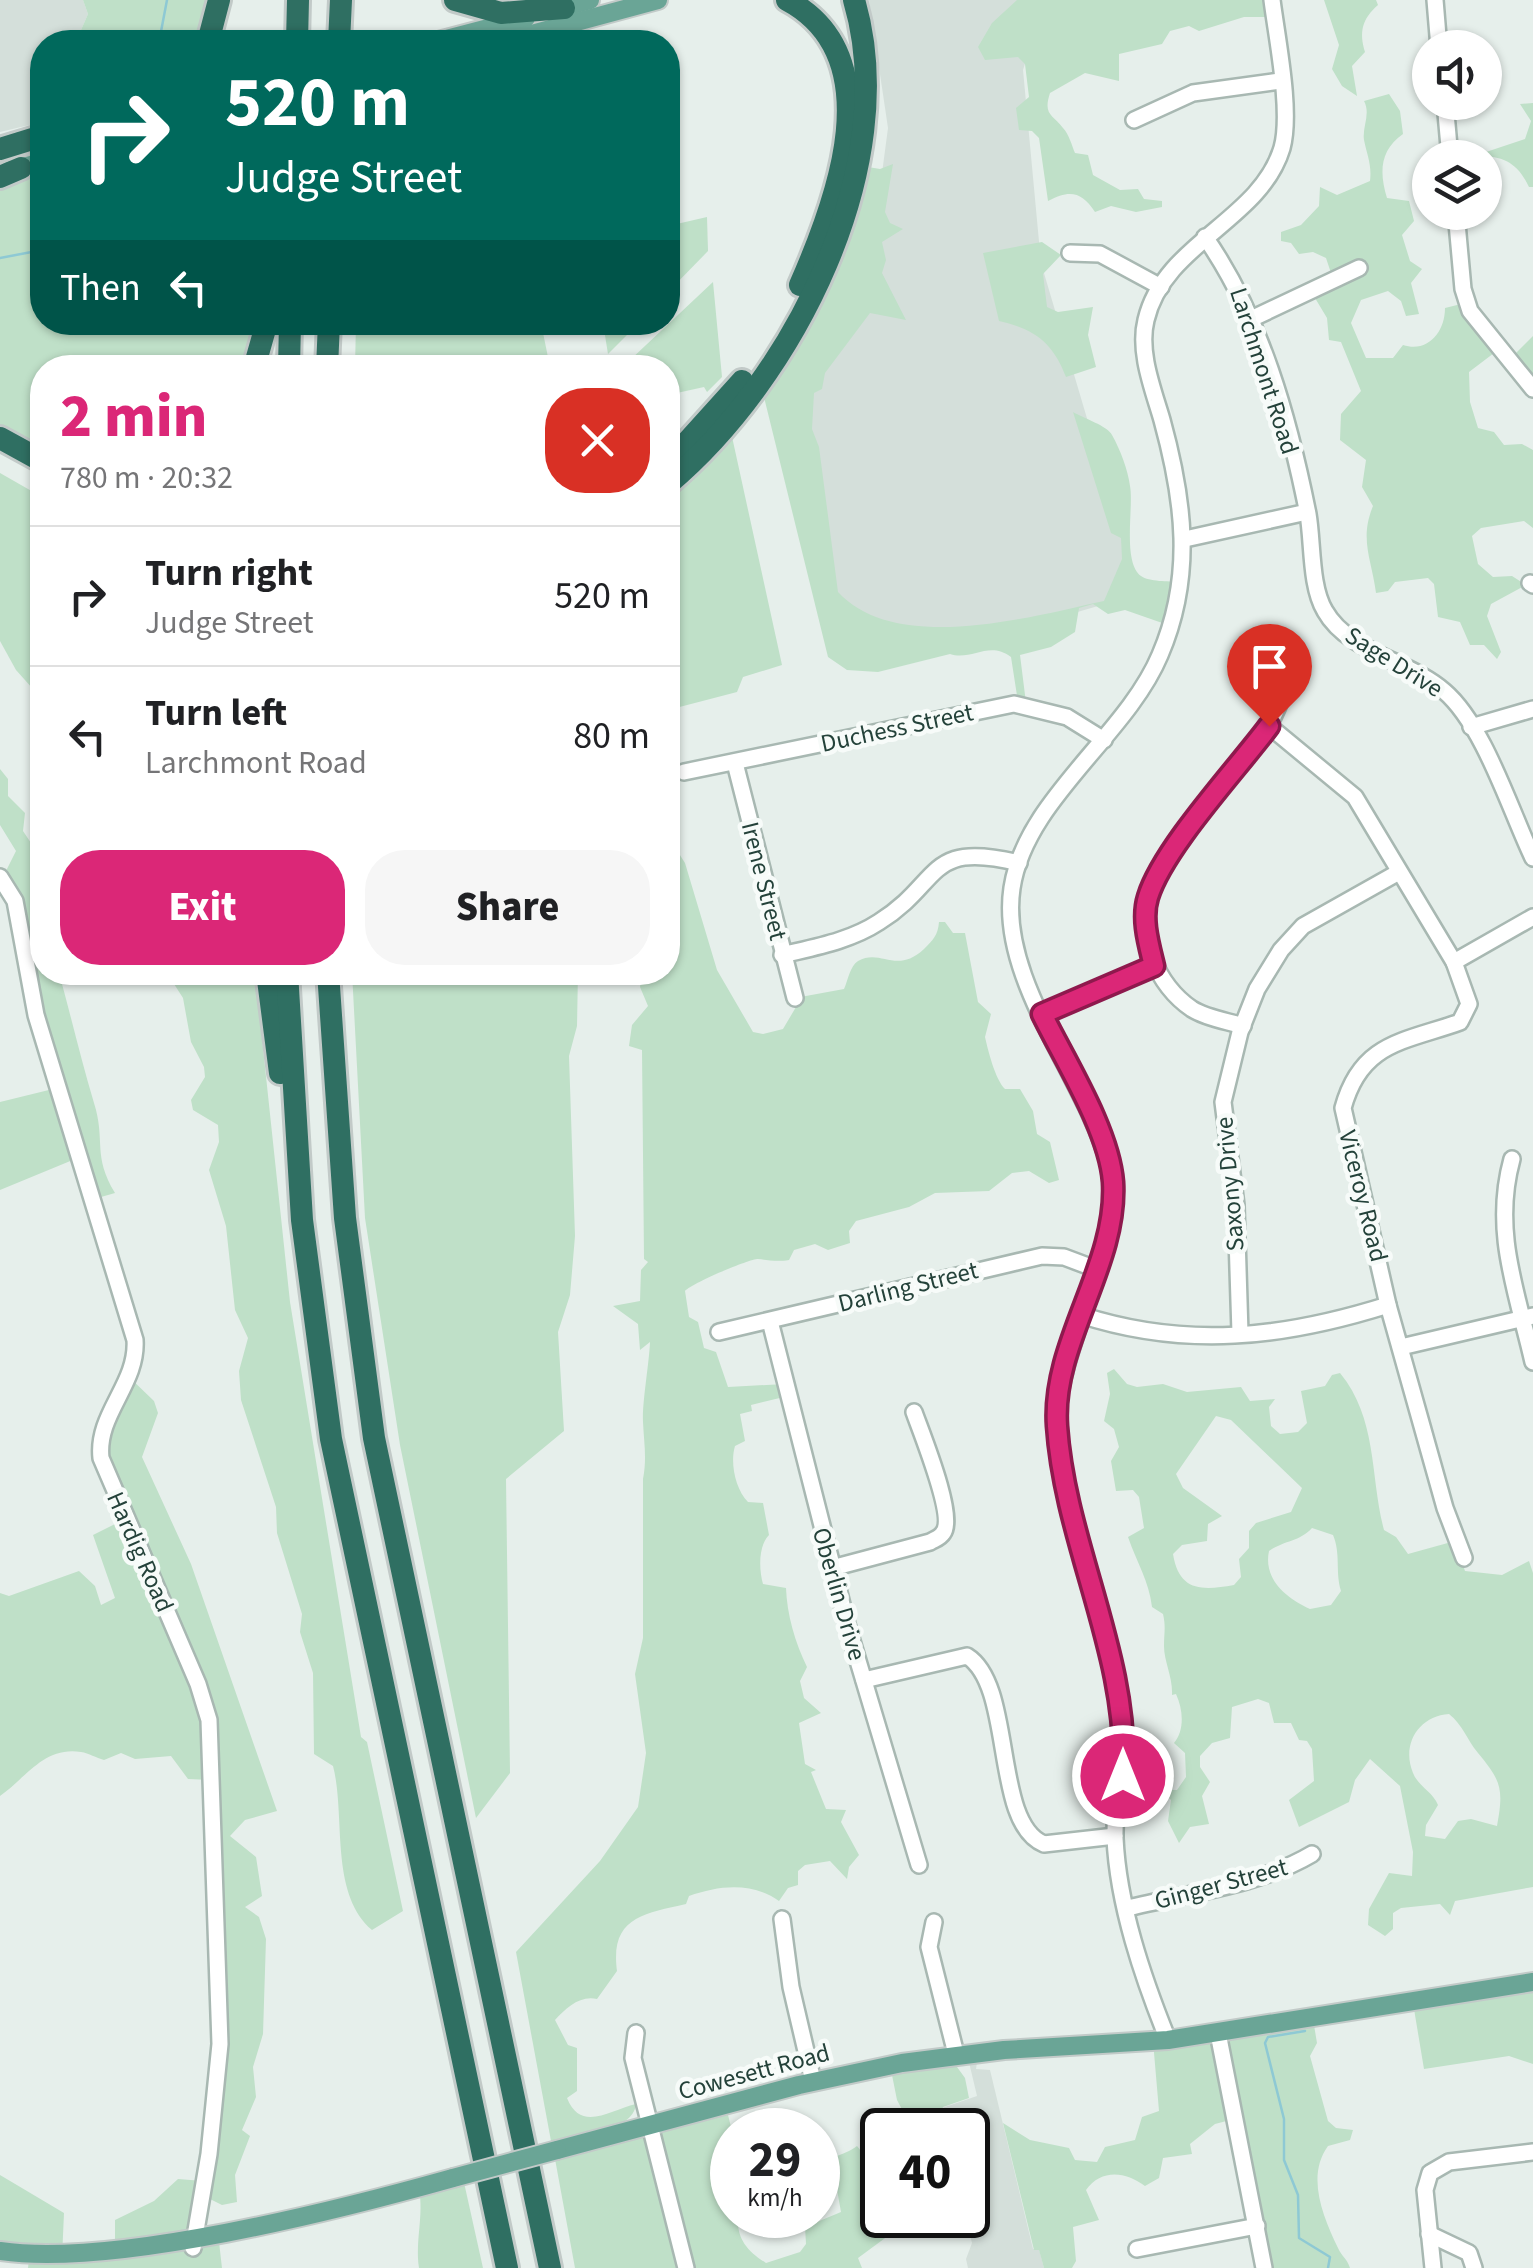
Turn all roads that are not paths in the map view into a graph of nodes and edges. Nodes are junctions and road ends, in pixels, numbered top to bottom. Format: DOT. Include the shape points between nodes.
graph roads {
  1 [pos="219,0"];
  2 [pos="341,0"];
  3 [pos="455,0"];
  4 [pos="590,0"];
  5 [pos="658,0"];
  6 [pos="787,0"];
  7 [pos="854,0"];
  8 [pos="1272,0"];
  9 [pos="1435,0"];
  10 [pos="298,2"];
  11 [pos="564,8"];
  12 [pos="211,30"];
  13 [pos="296,30"];
  14 [pos="339,30"];
  15 [pos="481,30"];
  16 [pos="547,30"];
  17 [pos="1438,30"];
  18 [pos="1280,81"];
  19 [pos="1134,120"];
  20 [pos="30,141"];
  21 [pos="0,150"];
  22 [pos="1457,230"];
  23 [pos="1206,237"];
  24 [pos="1070,252"];
  25 [pos="1359,268"];
  26 [pos="1161,287"];
  27 [pos="1251,319"];
  28 [pos="1533,389"];
  29 [pos="0,438"];
  30 [pos="680,450"];
  31 [pos="30,454"];
  32 [pos="0,455"];
  33 [pos="30,470"];
  34 [pos="680,473"];
  35 [pos="1307,512"];
  36 [pos="1184,539"];
  37 [pos="1279,704"];
  38 [pos="1533,708"];
  39 [pos="1269,726"];
  40 [pos="1470,727"];
  41 [pos="1104,740"];
  42 [pos="735,763"];
  43 [pos="684,772"];
  44 [pos="1533,858"];
  45 [pos="1019,863"];
  46 [pos="1398,872"];
  47 [pos="0,878"];
  48 [pos="1533,916"];
  49 [pos="782,955"];
  50 [pos="1454,962"];
  51 [pos="1154,966"];
  52 [pos="30,982"];
  53 [pos="30,985"];
  54 [pos="269,985"];
  55 [pos="287,985"];
  56 [pos="329,985"];
  57 [pos="795,998"];
  58 [pos="1042,1014"];
  59 [pos="1243,1026"];
  60 [pos="1512,1160"];
  61 [pos="302,1220"];
  62 [pos="1096,1269"];
  63 [pos="1388,1305"];
  64 [pos="1080,1314"];
  65 [pos="1528,1317"];
  66 [pos="770,1320"];
  67 [pos="720,1332"];
  68 [pos="1240,1333"];
  69 [pos="1401,1347"];
  70 [pos="1533,1362"];
  71 [pos="914,1412"];
  72 [pos="1464,1558"];
  73 [pos="832,1568"];
  74 [pos="864,1680"];
  75 [pos="1115,1836"];
  76 [pos="1312,1854"];
  77 [pos="919,1864"];
  78 [pos="1128,1908"];
  79 [pos="782,1919"];
  80 [pos="934,1922"];
  81 [pos="1533,1982"];
  82 [pos="636,2033"];
  83 [pos="1218,2033"];
  84 [pos="1168,2040"];
  85 [pos="956,2054"];
  86 [pos="814,2081"];
  87 [pos="651,2127"];
  88 [pos="1533,2152"];
  89 [pos="1256,2226"];
  90 [pos="1430,2234"];
  91 [pos="193,2248"];
  92 [pos="1137,2250"];
  93 [pos="0,2251"];
  94 [pos="507,2268"];
  95 [pos="550,2268"];
  96 [pos="686,2268"];
  97 [pos="1264,2268"];
  98 [pos="1433,2268"];
  99 [pos="1474,2268"];
  1 -- 12 [label="highway"];
  2 -- 14 [label="highway"];
  3 -- 11 [label="highway" via="502,14"];
  4 -- 11 [label="main road"];
  5 -- 16 [label="main road"];
  6 -- 30 [label="highway" via="827,32 847,78 834,189 778,326 728,399"];
  7 -- 34 [label="highway" via="865,109 829,256 753,392"];
  8 -- 18 [label="street"];
  9 -- 17 [label="street"];
  10 -- 13 [label="highway"];
  11 -- 15 [label="main road"];
  18 -- 19 [label="street" via="1192,93"];
  18 -- 23 [label="street" via="1284,140 1274,167"];
  20 -- 21 [label="highway"];
  22 -- 28 [label="street" via="1470,311"];
  23 -- 26 [label="street" via="1174,264"];
  23 -- 27 [label="street, Larchmont Road" via="1237,283"];
  24 -- 26 [label="street" via="1100,254"];
  25 -- 27 [label="street"];
  26 -- 36 [label="street" via="1144,344"];
  27 -- 35 [label="street, Larchmont Road"];
  29 -- 31 [label="highway"];
  32 -- 33 [label="highway"];
  35 -- 36 [label="street"];
  35 -- 40 [label="street, Sage Drive" via="1326,614 1353,638 1446,692"];
  36 -- 41 [label="street" via="1175,612 1160,656 1137,700"];
  37 -- 39 [label="street"];
  38 -- 40 [label="street"];
  39 -- 46 [label="street, Viceroy Road" via="1355,797"];
  39 -- 51 [label="street" via="1148,896"];
  40 -- 44 [label="street, Sage Drive"];
  41 -- 42 [label="street, Duchess Street" via="1067,717 1014,704"];
  41 -- 45 [label="street" via="1037,826"];
  42 -- 43 [label="street, Duchess Street"];
  42 -- 49 [label="street, Irene Street"];
  45 -- 49 [label="street" via="955,857 864,931"];
  45 -- 58 [label="street" via="1012,917 1019,961"];
  46 -- 50 [label="street, Viceroy Road"];
  46 -- 59 [label="street, Saxony Drive" via="1304,926 1265,976"];
  47 -- 52 [label="street, Hardig Road" via="15,901"];
  48 -- 50 [label="street"];
  49 -- 57 [label="street, Irene Street"];
  50 -- 63 [label="street, Viceroy Road" via="1467,1016 1375,1053 1349,1085 1343,1108"];
  51 -- 58 [label="street"];
  51 -- 59 [label="street" via="1194,1010"];
  53 -- 91 [label="street, Hardig Road" via="135,1340 133,1364 104,1425 101,1458 209,1720 220,2044"];
  54 -- 61 [label="highway"];
  55 -- 61 [label="highway"];
  56 -- 95 [label="highway" via="346,1218 374,1438"];
  58 -- 62 [label="street" via="1090,1111 1113,1182"];
  59 -- 68 [label="street, Saxony Drive" via="1223,1102 1236,1205"];
  60 -- 65 [label="street" via="1502,1216 1505,1252"];
  61 -- 94 [label="highway" via="344,1512"];
  62 -- 64 [label="street"];
  62 -- 66 [label="street, Darling Street" via="1042,1256"];
  63 -- 68 [label="street" via="1316,1325"];
  63 -- 69 [label="street, Viceroy Road"];
  64 -- 68 [label="street" via="1166,1337"];
  64 -- 75 [label="street" via="1056,1420 1061,1465 1121,1706 1125,1739"];
  65 -- 69 [label="street"];
  65 -- 70 [label="street"];
  66 -- 67 [label="street, Darling Street"];
  66 -- 73 [label="street, Oberlin Drive"];
  69 -- 72 [label="street, Viceroy Road"];
  71 -- 73 [label="street" via="938,1481 947,1523 943,1534"];
  73 -- 74 [label="street, Oberlin Drive"];
  74 -- 75 [label="street" via="956,1656 976,1662 1020,1816 1033,1839 1044,1844"];
  74 -- 77 [label="street, Oberlin Drive"];
  75 -- 78 [label="street"];
  76 -- 78 [label="street, Ginger Street" via="1245,1881"];
  78 -- 84 [label="street"];
  79 -- 86 [label="street"];
  80 -- 85 [label="street" via="929,1947"];
  81 -- 83 [label="main road, Cowesett Road"];
  82 -- 87 [label="street" via="632,2058"];
  83 -- 84 [label="main road, Cowesett Road"];
  83 -- 89 [label="street"];
  84 -- 85 [label="main road, Cowesett Road"];
  85 -- 86 [label="main road, Cowesett Road"];
  86 -- 87 [label="main road, Cowesett Road"];
  87 -- 91 [label="main road, Cowesett Road, bridge"];
  87 -- 96 [label="street"];
  88 -- 90 [label="street" via="1449,2162 1434,2170 1425,2184"];
  89 -- 92 [label="street"];
  89 -- 97 [label="street"];
  90 -- 98 [label="street"];
  90 -- 99 [label="street" via="1469,2253"];
  91 -- 93 [label="main road, Cowesett Road" via="82,2260"];
}
